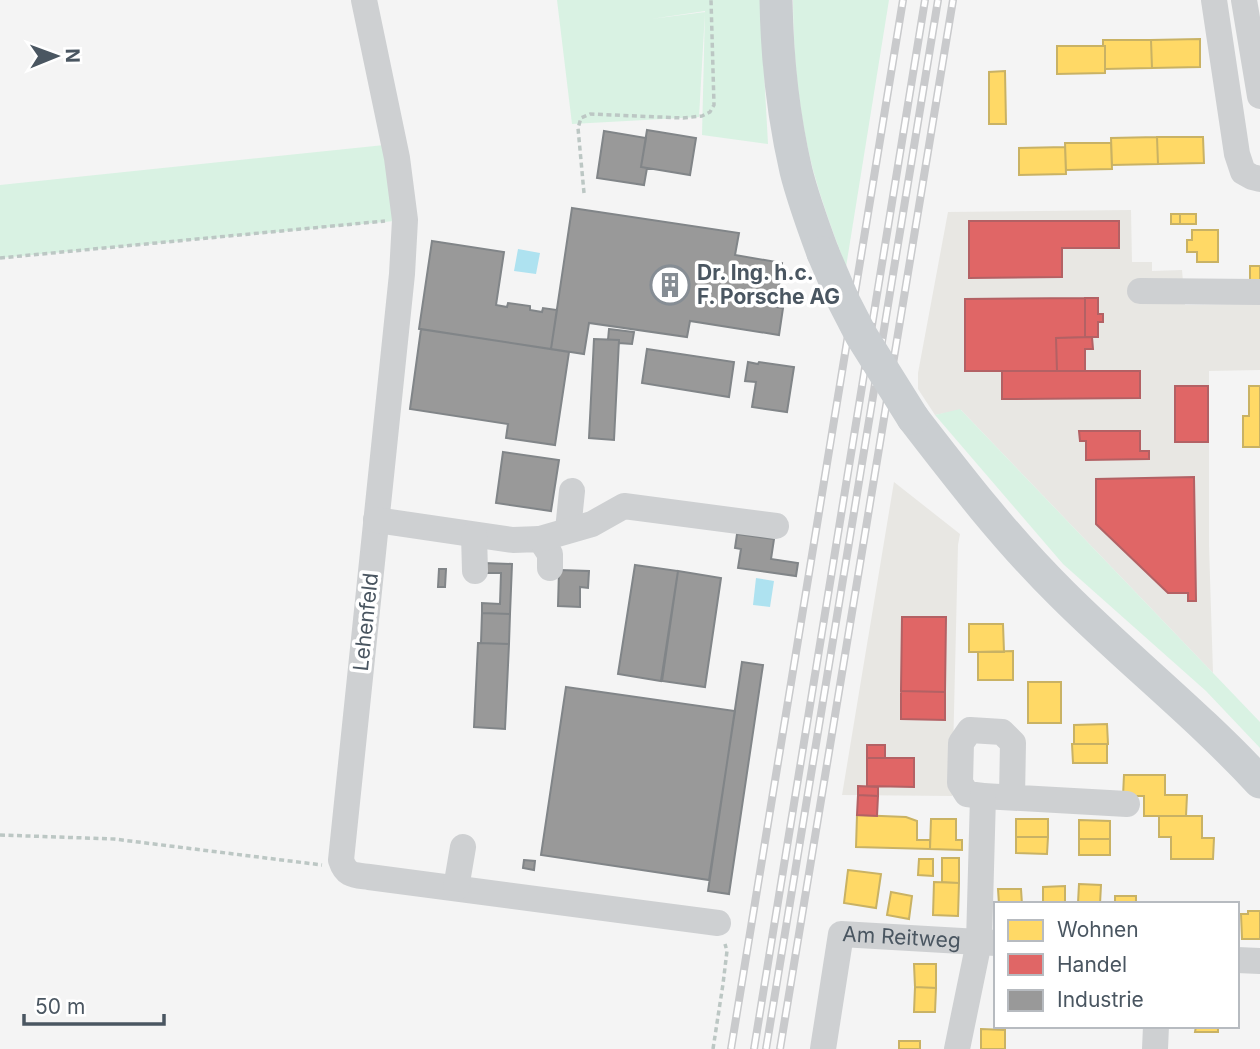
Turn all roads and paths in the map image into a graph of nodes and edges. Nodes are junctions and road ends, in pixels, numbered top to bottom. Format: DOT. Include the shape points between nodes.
graph roads {
  1 [pos="364,0"];
  2 [pos="711,0"];
  3 [pos="776,0"];
  4 [pos="1214,0"];
  5 [pos="1244,0"];
  6 [pos="1260,96"];
  7 [pos="1260,179"];
  8 [pos="584,193"];
  9 [pos="417,218"];
  10 [pos="0,258"];
  11 [pos="1140,292"];
  12 [pos="1260,292"];
  13 [pos="572,491"];
  14 [pos="376,520"];
  15 [pos="776,526"];
  16 [pos="568,530"];
  17 [pos="474,535"];
  18 [pos="540,539"];
  19 [pos="550,568"];
  20 [pos="475,571"];
  21 [pos="1260,782"];
  22 [pos="983,796"];
  23 [pos="1012,797"];
  24 [pos="1127,803"];
  25 [pos="0,835"];
  26 [pos="463,847"];
  27 [pos="344,869"];
  28 [pos="456,888"];
  29 [pos="718,923"];
  30 [pos="987,942"];
  31 [pos="1239,960"];
  32 [pos="1260,961"];
  33 [pos="1156,1028"];
  34 [pos="713,1049"];
  35 [pos="823,1049"];
  36 [pos="957,1049"];
  37 [pos="1155,1049"];
  1 -- 9 [label="street, Lehenfeld" via="397,158"];
  2 -- 8 [label="path" via="714,105 702,116 683,118 590,114 581,118"];
  3 -- 21 [label="main road, bridge" via="783,101 796,170 844,302 890,383 962,482 1035,566"];
  4 -- 7 [label="street" via="1237,154 1243,172"];
  5 -- 6 [label="street"];
  9 -- 10 [label="path"];
  9 -- 14 [label="street, Lehenfeld" via="402,274"];
  11 -- 12 [label="street"];
  13 -- 16 [label="street"];
  14 -- 17 [label="street"];
  14 -- 27 [label="street, Lehenfeld" via="341,860"];
  15 -- 16 [label="street" via="624,506 592,524"];
  16 -- 18 [label="street"];
  17 -- 18 [label="street"];
  17 -- 20 [label="street"];
  18 -- 19 [label="street" via="550,554"];
  22 -- 23 [label="street"];
  22 -- 23 [label="street" via="967,794 960,783 961,743 970,730 1002,732 1013,743"];
  22 -- 30 [label="street"];
  23 -- 24 [label="street"];
  25 -- 27 [label="path" via="114,839"];
  26 -- 28 [label="street"];
  27 -- 28 [label="street" via="369,877"];
  28 -- 29 [label="street"];
  29 -- 34 [label="path" via="727,951"];
  30 -- 35 [label="street, Am Reitweg" via="841,934"];
  30 -- 36 [label="street"];
  31 -- 32 [label="street"];
  33 -- 37 [label="street"];
}
